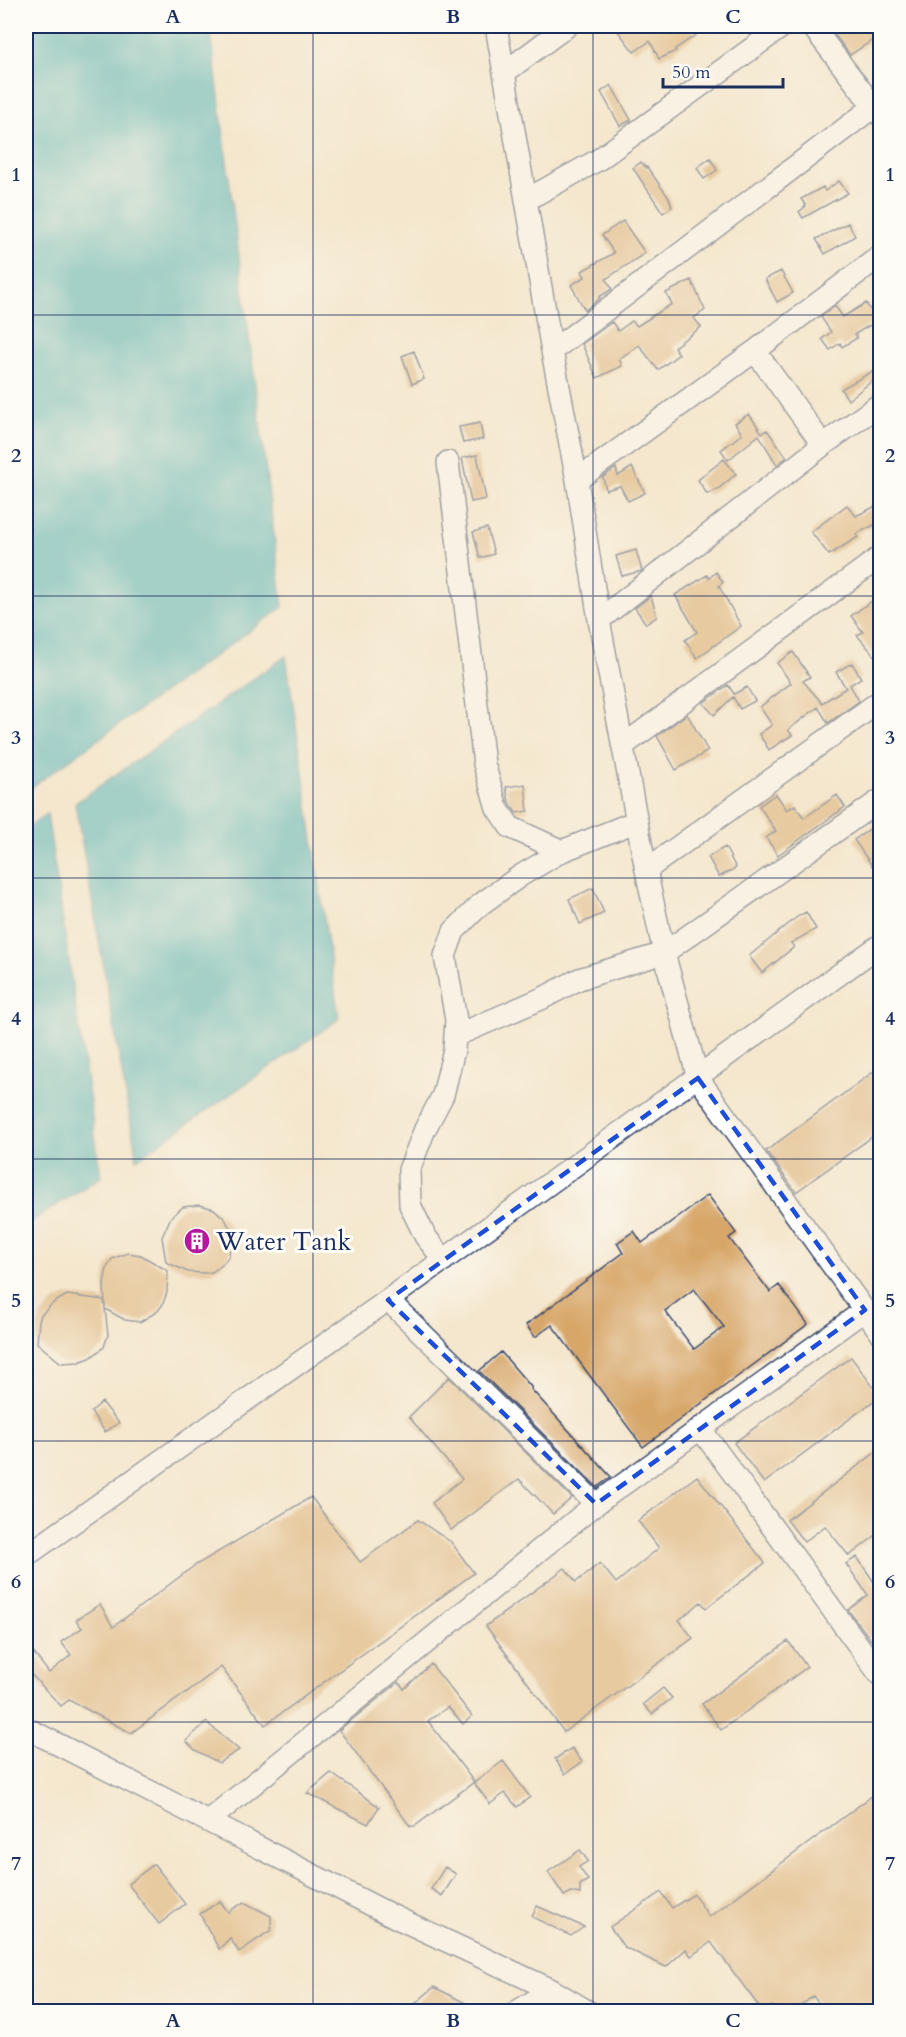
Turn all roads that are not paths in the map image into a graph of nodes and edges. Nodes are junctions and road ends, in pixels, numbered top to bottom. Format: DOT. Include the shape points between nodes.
graph roads {
  1 [pos="496,26"];
  2 [pos="567,26"];
  3 [pos="783,26"];
  4 [pos="812,26"];
  5 [pos="505,72"];
  6 [pos="878,108"];
  7 [pos="526,200"];
  8 [pos="880,256"];
  9 [pos="552,351"];
  10 [pos="755,351"];
  11 [pos="880,404"];
  12 [pos="823,446"];
  13 [pos="448,462"];
  14 [pos="577,480"];
  15 [pos="880,556"];
  16 [pos="599,620"];
  17 [pos="880,701"];
  18 [pos="624,745"];
  19 [pos="880,800"];
  20 [pos="638,821"];
  21 [pos="562,851"];
  22 [pos="646,870"];
  23 [pos="880,945"];
  24 [pos="664,953"];
  25 [pos="455,1036"];
  26 [pos="698,1078"];
  27 [pos="444,1260"];
  28 [pos="388,1300"];
  29 [pos="865,1310"];
  30 [pos="880,1332"];
  31 [pos="700,1428"];
  32 [pos="596,1504"];
  33 [pos="26,1556"];
  34 [pos="874,1651"];
  35 [pos="880,1675"];
  36 [pos="26,1728"];
  37 [pos="208,1821"];
  38 [pos="552,1990"];
  39 [pos="516,2012"];
  40 [pos="589,2012"];
  1 -- 5 [label="street"];
  2 -- 5 [label="street"];
  3 -- 7 [label="street" via="598,160"];
  4 -- 6 [label="street"];
  5 -- 7 [label="street"];
  6 -- 9 [label="street"];
  7 -- 9 [label="street"];
  8 -- 10 [label="street"];
  9 -- 14 [label="street"];
  10 -- 12 [label="street"];
  10 -- 14 [label="street"];
  11 -- 12 [label="street"];
  12 -- 16 [label="street"];
  13 -- 21 [label="street" via="484,764 497,808 510,827"];
  14 -- 16 [label="street"];
  15 -- 18 [label="street"];
  16 -- 18 [label="street"];
  17 -- 22 [label="street"];
  18 -- 20 [label="street"];
  19 -- 24 [label="street"];
  20 -- 21 [label="street"];
  20 -- 22 [label="street"];
  21 -- 25 [label="street" via="481,904 454,931 445,956"];
  22 -- 24 [label="street"];
  23 -- 26 [label="street"];
  24 -- 25 [label="street" via="579,979"];
  24 -- 26 [label="street"];
  25 -- 27 [label="street" via="443,1095 409,1170 410,1205 425,1236"];
  26 -- 27 [label="street"];
  26 -- 29 [label="street"];
  27 -- 28 [label="street"];
  28 -- 32 [label="street"];
  28 -- 33 [label="street"];
  29 -- 30 [label="street"];
  29 -- 31 [label="street"];
  31 -- 32 [label="street"];
  31 -- 34 [label="street"];
  32 -- 37 [label="street"];
  34 -- 35 [label="street"];
  36 -- 37 [label="street"];
  37 -- 38 [label="street" via="395,1917"];
  38 -- 39 [label="street"];
  38 -- 40 [label="street"];
}
